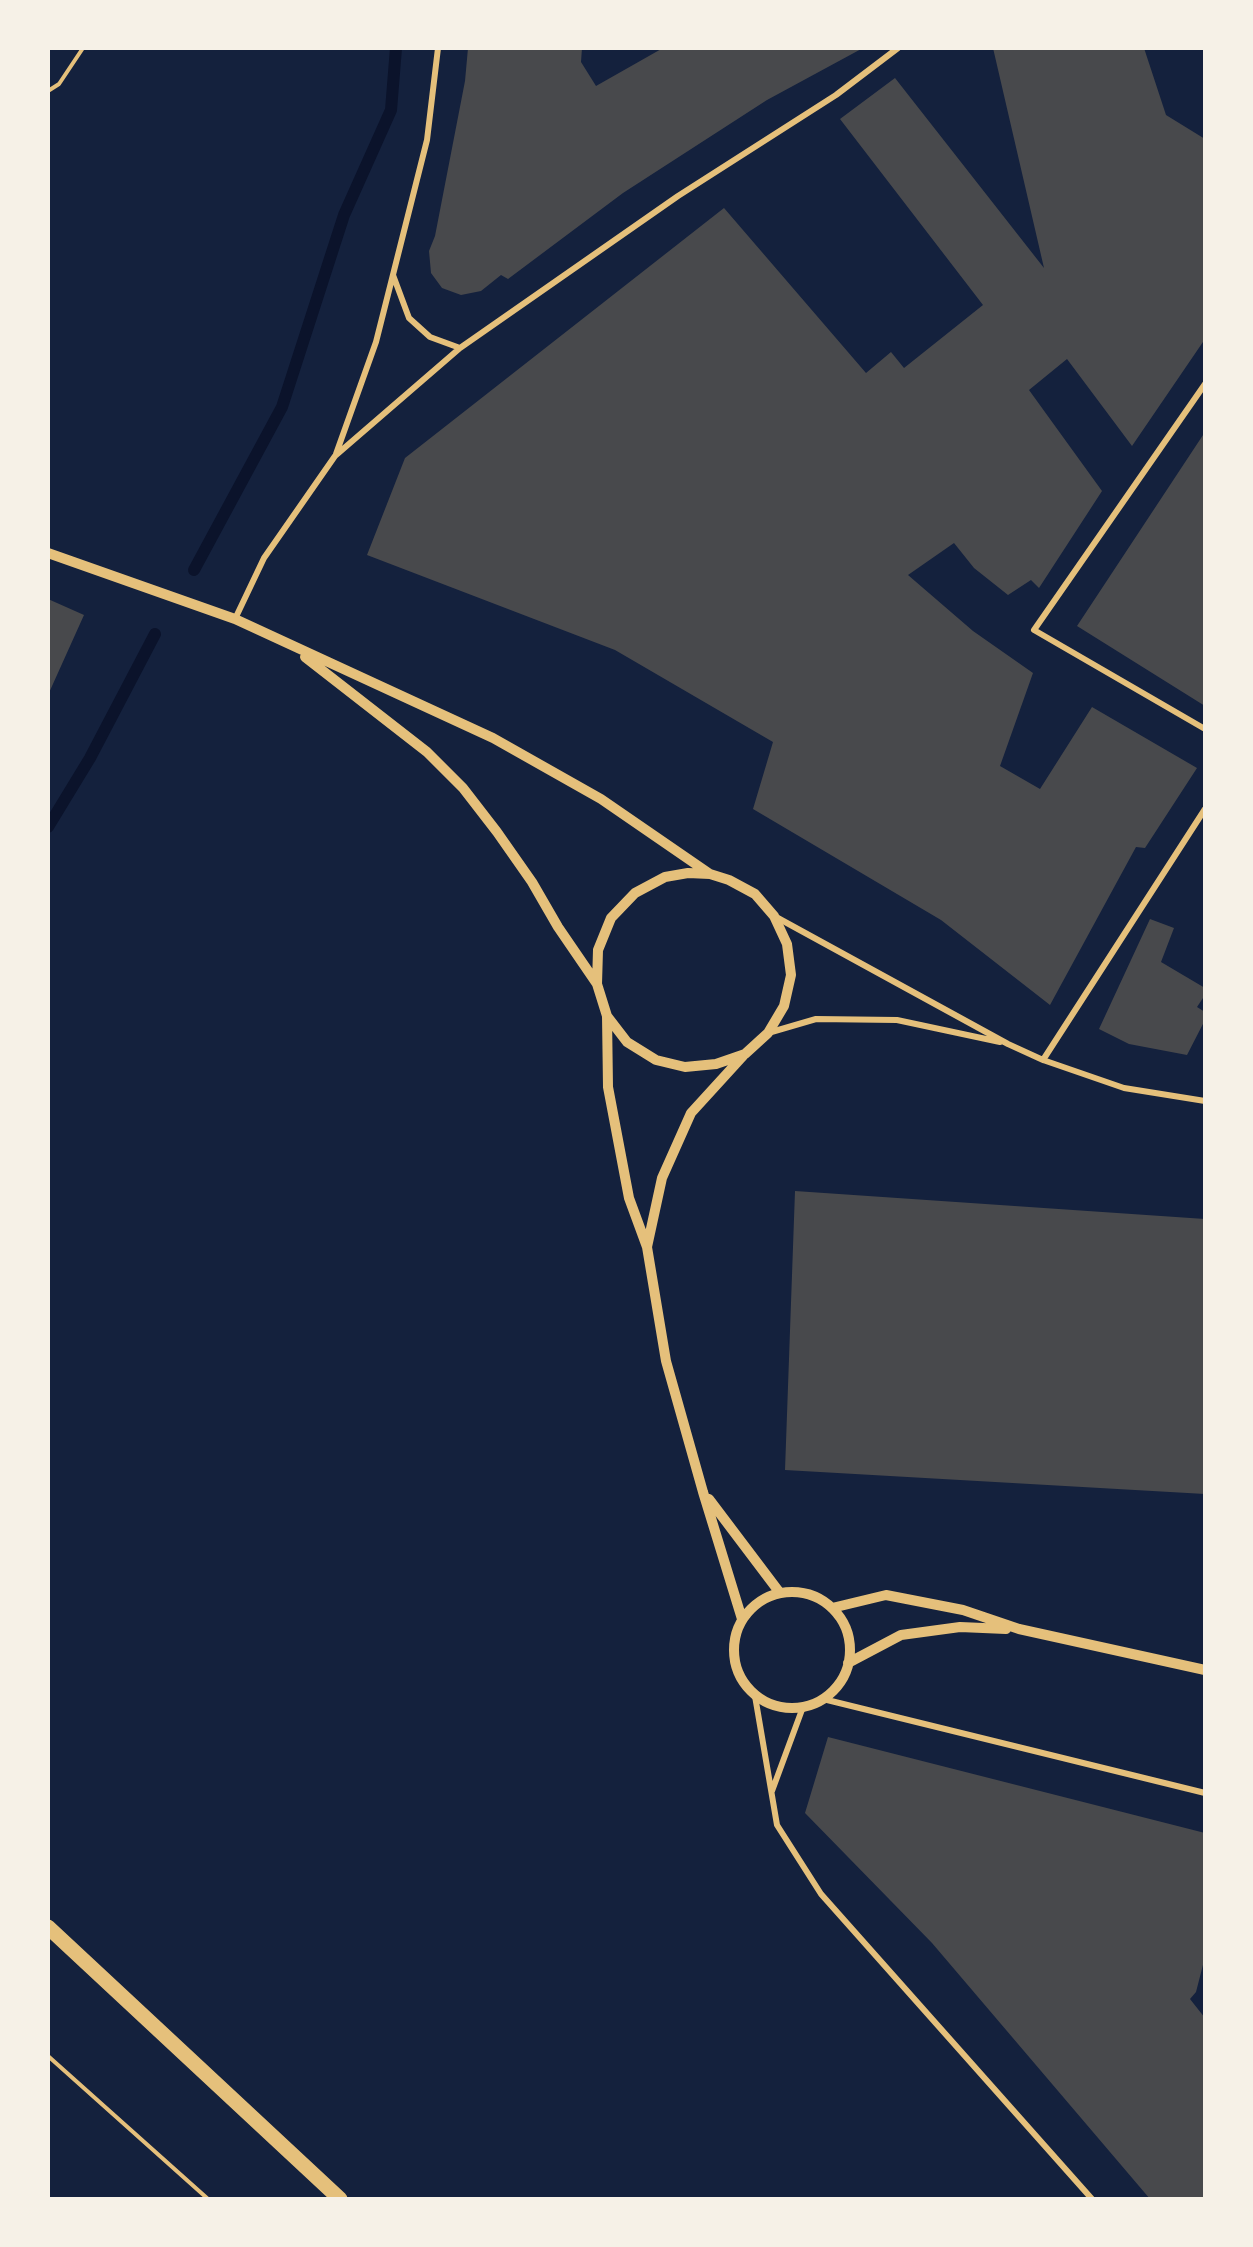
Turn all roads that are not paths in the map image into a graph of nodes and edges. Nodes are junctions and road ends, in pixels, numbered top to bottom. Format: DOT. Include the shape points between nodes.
graph roads {
  1 [pos="438,48"];
  2 [pos="898,48"];
  3 [pos="393,274"];
  4 [pos="460,348"];
  5 [pos="1205,384"];
  6 [pos="335,456"];
  7 [pos="48,553"];
  8 [pos="235,619"];
  9 [pos="291,646"];
  10 [pos="1205,729"];
  11 [pos="1205,809"];
  12 [pos="711,874"];
  13 [pos="774,916"];
  14 [pos="597,984"];
  15 [pos="607,1016"];
  16 [pos="768,1033"];
  17 [pos="1008,1044"];
  18 [pos="745,1054"];
  19 [pos="1043,1060"];
  20 [pos="1205,1101"];
  21 [pos="647,1247"];
  22 [pos="703,1492"];
  23 [pos="780,1593"];
  24 [pos="832,1608"];
  25 [pos="742,1618"];
  26 [pos="1019,1629"];
  27 [pos="848,1663"];
  28 [pos="1205,1671"];
  29 [pos="755,1696"];
  30 [pos="823,1699"];
  31 [pos="803,1707"];
  32 [pos="772,1792"];
  33 [pos="1205,1793"];
  34 [pos="48,1927"];
  35 [pos="340,2199"];
  36 [pos="1092,2199"];
  1 -- 3 [label="street" via="427,140"];
  2 -- 4 [label="street" via="836,95 678,196"];
  3 -- 4 [label="street" via="409,318 430,337"];
  3 -- 6 [label="street" via="376,342"];
  4 -- 6 [label="street"];
  5 -- 10 [label="street" via="1034,630"];
  6 -- 8 [label="street" via="264,558"];
  7 -- 8 [label="street"];
  8 -- 9 [label="street"];
  9 -- 12 [label="street" via="493,738 601,799"];
  9 -- 14 [label="street" via="427,752 463,788 498,832"];
  11 -- 19 [label="street"];
  12 -- 13 [label="street" via="755,894"];
  12 -- 14 [label="street" via="665,877 635,893 611,918 602,939"];
  13 -- 16 [label="street" via="788,944 791,975 784,1006"];
  13 -- 17 [label="street"];
  14 -- 15 [label="street"];
  15 -- 18 [label="street" via="627,1042 656,1060 685,1067 716,1065"];
  15 -- 21 [label="street" via="608,1087 629,1197"];
  16 -- 17 [label="street" via="816,1019 897,1020"];
  16 -- 18 [label="street"];
  17 -- 19 [label="street"];
  18 -- 21 [label="street" via="692,1113 662,1178"];
  19 -- 20 [label="street" via="1124,1088"];
  21 -- 22 [label="street" via="666,1361"];
  22 -- 23 [label="street"];
  22 -- 25 [label="street"];
  23 -- 24 [label="street" via="799,1592"];
  23 -- 25 [label="street" via="763,1599"];
  24 -- 26 [label="street" via="886,1595 963,1610"];
  24 -- 27 [label="street" via="849,1641"];
  25 -- 29 [label="street" via="733,1646 738,1674"];
  26 -- 27 [label="street" via="960,1626 901,1635"];
  26 -- 28 [label="street"];
  27 -- 30 [label="street" via="840,1683"];
  29 -- 31 [label="street" via="779,1707"];
  29 -- 32 [label="street"];
  30 -- 31 [label="street"];
  30 -- 33 [label="street"];
  31 -- 32 [label="street"];
  32 -- 36 [label="street" via="777,1825 821,1894"];
  34 -- 35 [label="main road"];
}
